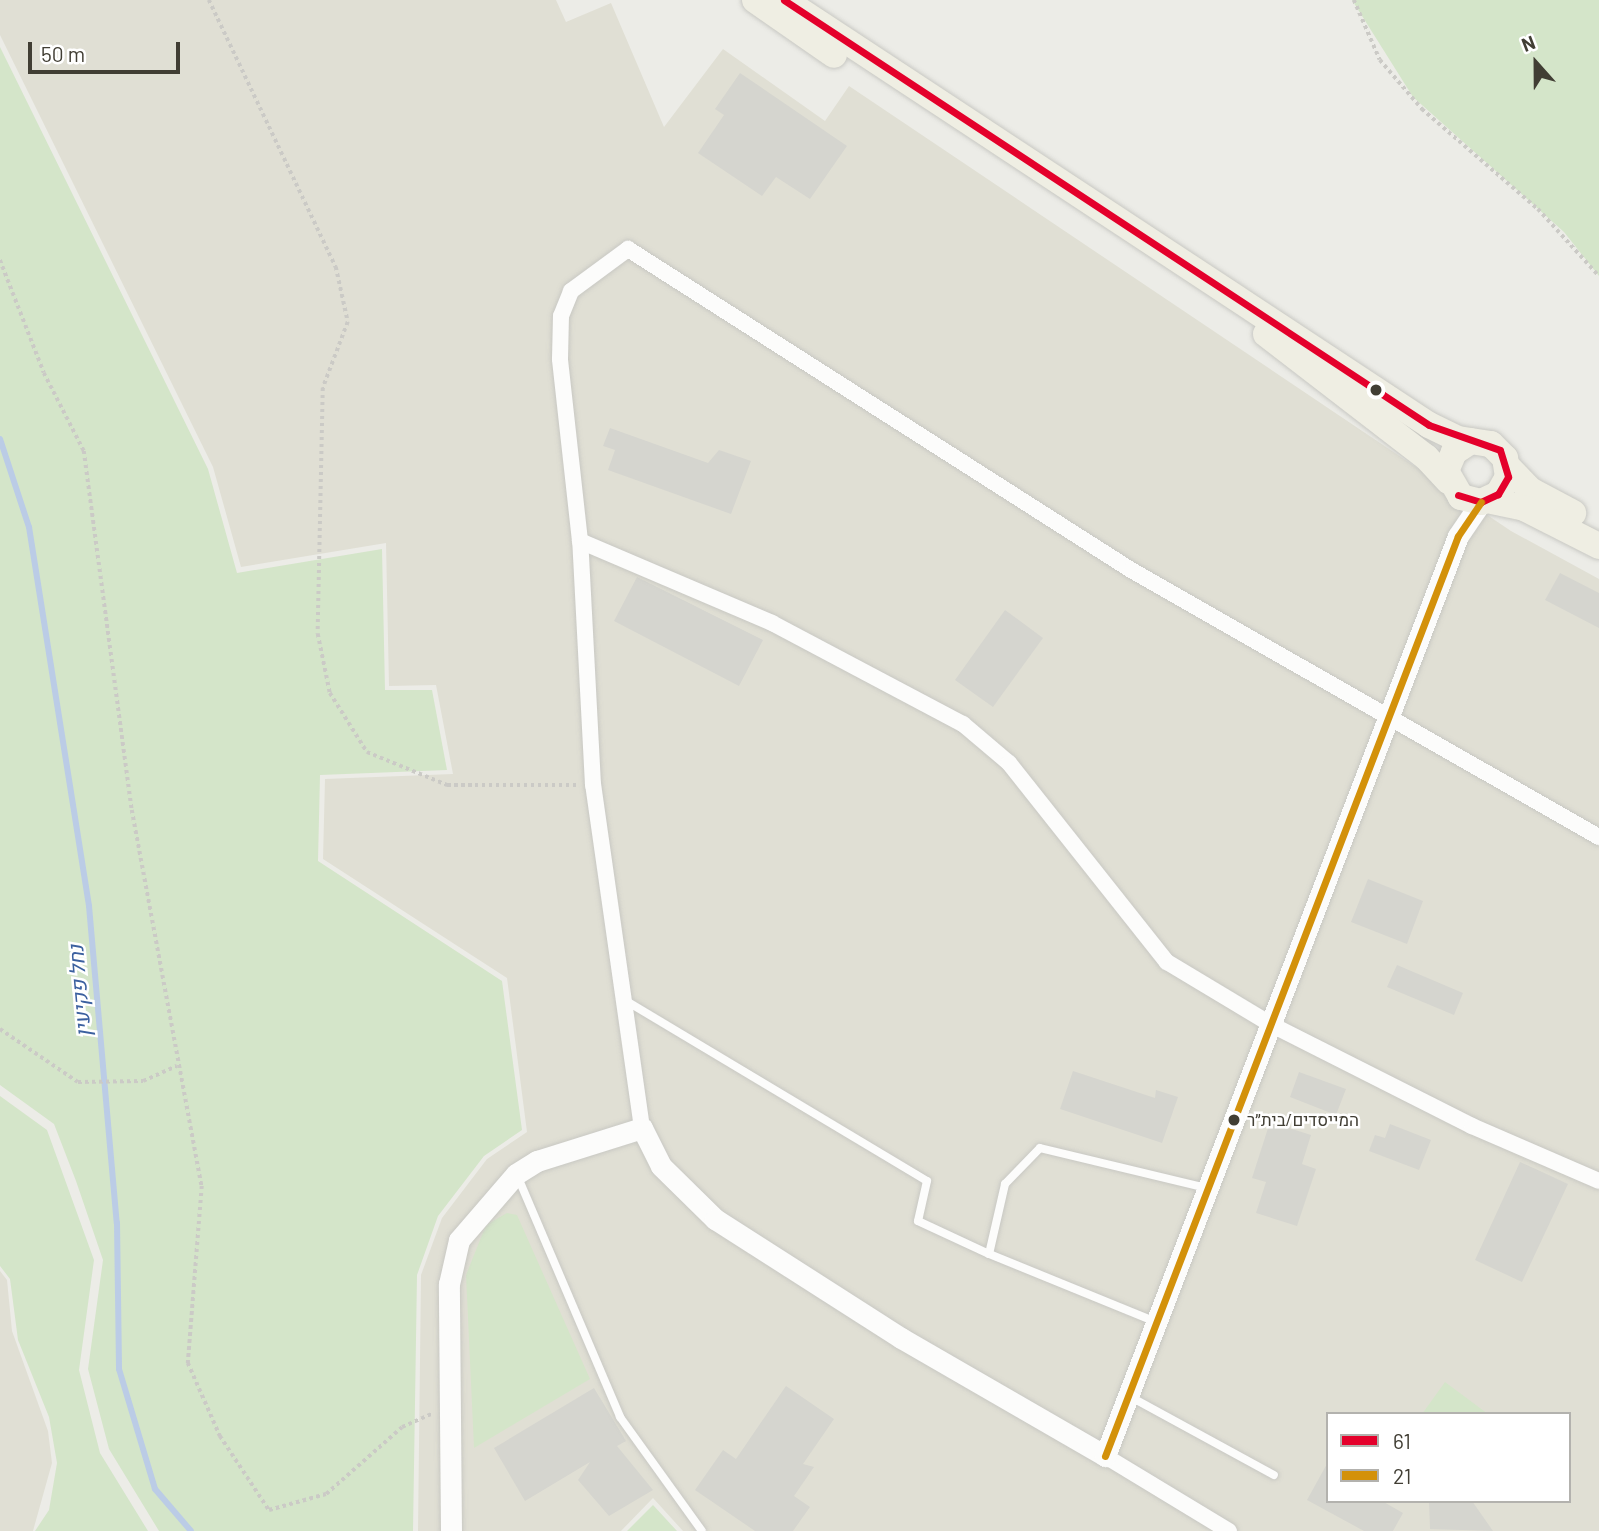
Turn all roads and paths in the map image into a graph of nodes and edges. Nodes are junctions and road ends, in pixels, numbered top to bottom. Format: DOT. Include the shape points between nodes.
graph roads {
  1 [pos="209,0"];
  2 [pos="755,0"];
  3 [pos="784,0"];
  4 [pos="1354,0"];
  5 [pos="0,260"];
  6 [pos="1599,276"];
  7 [pos="1471,441"];
  8 [pos="1508,467"];
  9 [pos="1451,486"];
  10 [pos="1484,501"];
  11 [pos="1599,526"];
  12 [pos="1458,536"];
  13 [pos="580,541"];
  14 [pos="1599,546"];
  15 [pos="1388,719"];
  16 [pos="593,785"];
  17 [pos="1599,837"];
  18 [pos="619,996"];
  19 [pos="1270,1024"];
  20 [pos="0,1029"];
  21 [pos="177,1066"];
  22 [pos="642,1128"];
  23 [pos="516,1174"];
  24 [pos="1599,1181"];
  25 [pos="1208,1188"];
  26 [pos="989,1254"];
  27 [pos="1156,1322"];
  28 [pos="1128,1395"];
  29 [pos="450,1406"];
  30 [pos="1105,1456"];
  31 [pos="1274,1475"];
  32 [pos="451,1531"];
  33 [pos="702,1531"];
  34 [pos="1229,1531"];
  1 -- 16 [label="path" via="337,267 348,322 323,388 318,634 330,693 368,752 447,785"];
  2 -- 9 [label="main road" via="1242,316 1426,457"];
  3 -- 7 [label="main road" via="1429,425"];
  4 -- 6 [label="path" via="1380,60 1422,109 1538,209"];
  5 -- 21 [label="path" via="44,373 84,451 132,810"];
  7 -- 8 [label="main road" via="1491,444"];
  7 -- 9 [label="main road" via="1448,461"];
  8 -- 10 [label="main road" via="1504,486"];
  8 -- 11 [label="main road" via="1530,489"];
  9 -- 10 [label="main road"];
  9 -- 12 [label="street"];
  10 -- 12 [label="street"];
  10 -- 14 [label="main road" via="1524,508"];
  12 -- 15 [label="street"];
  13 -- 15 [label="street" via="561,316 571,291 628,248 1131,570"];
  13 -- 16 [label="street"];
  13 -- 19 [label="street" via="772,623 963,724 1009,763 1167,962"];
  15 -- 17 [label="street"];
  15 -- 19 [label="street"];
  16 -- 18 [label="street"];
  18 -- 22 [label="street"];
  18 -- 26 [label="lane" via="927,1181 918,1221"];
  19 -- 24 [label="street" via="1472,1126"];
  19 -- 25 [label="street"];
  20 -- 21 [label="path" via="78,1082 143,1081"];
  21 -- 29 [label="path" via="202,1186 188,1363 220,1436 269,1510 326,1494 402,1427"];
  22 -- 23 [label="street" via="537,1160"];
  22 -- 30 [label="street" via="661,1166 715,1219 901,1338"];
  23 -- 29 [label="street" via="477,1213 452,1259"];
  23 -- 33 [label="lane" via="620,1417"];
  25 -- 26 [label="lane" via="1040,1148 1005,1184"];
  25 -- 27 [label="street"];
  26 -- 27 [label="lane"];
  27 -- 28 [label="street"];
  28 -- 30 [label="street"];
  28 -- 31 [label="lane"];
  29 -- 32 [label="street"];
  30 -- 34 [label="street"];
}
